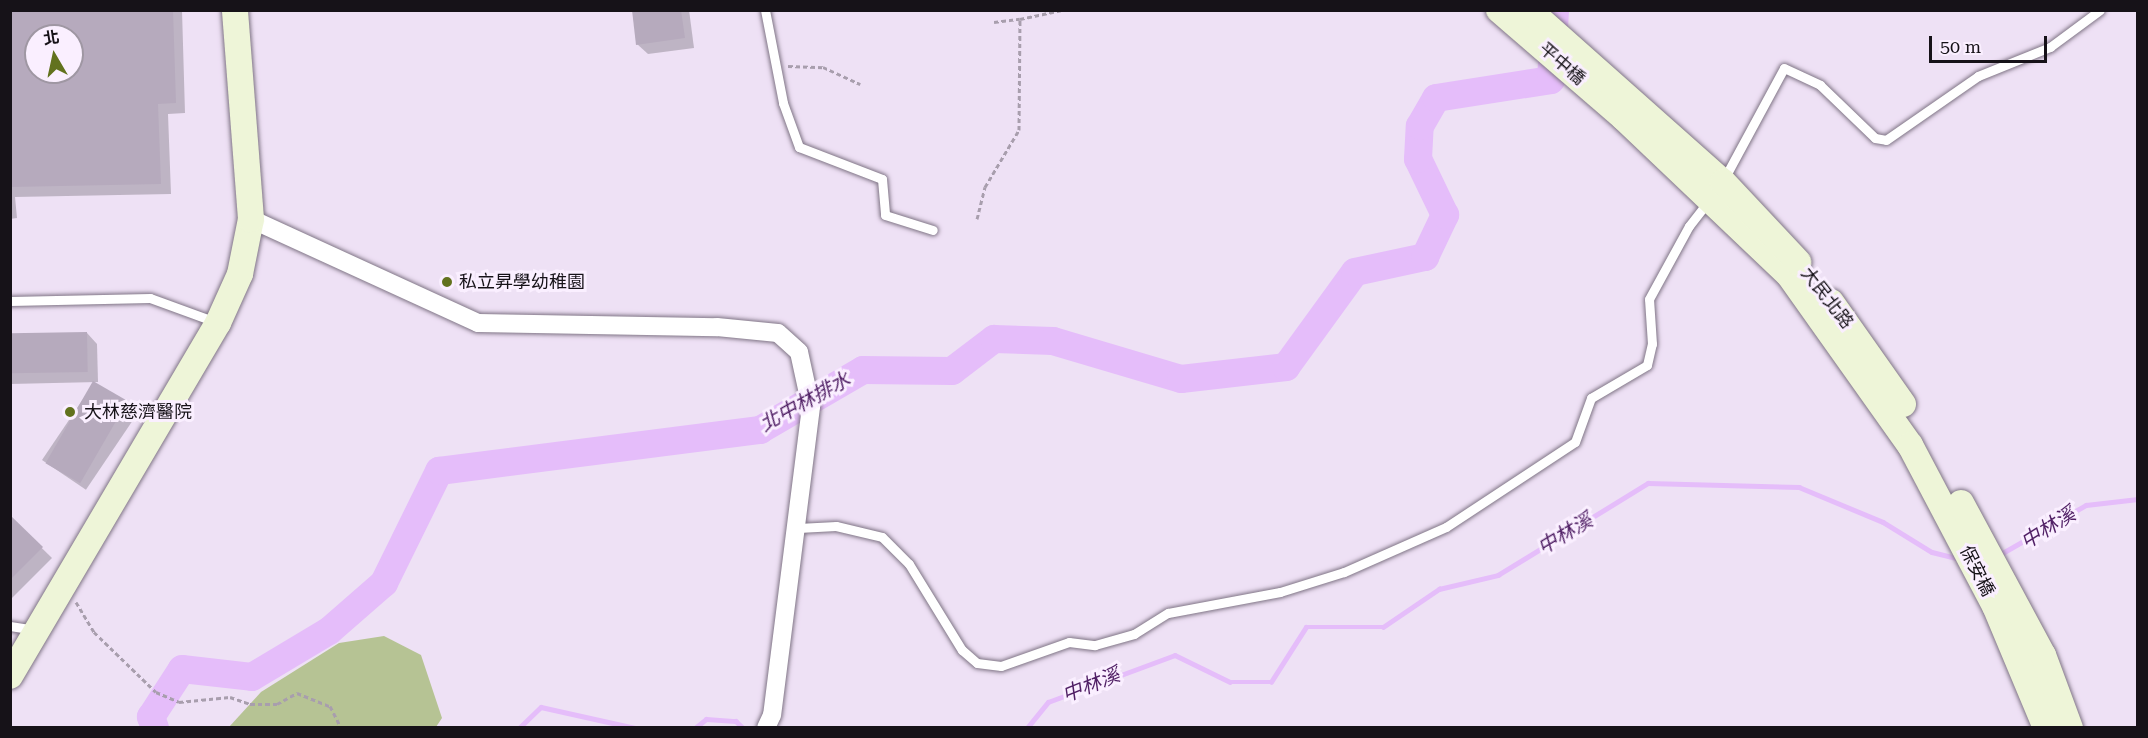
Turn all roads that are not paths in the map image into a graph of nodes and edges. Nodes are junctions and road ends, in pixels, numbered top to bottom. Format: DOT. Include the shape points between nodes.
graph roads {
  1 [pos="236,10"];
  2 [pos="765,10"];
  3 [pos="1529,10"];
  4 [pos="2100,10"];
  5 [pos="1500,11"];
  6 [pos="1629,110"];
  7 [pos="1717,190"];
  8 [pos="252,219"];
  9 [pos="933,230"];
  10 [pos="10,301"];
  11 [pos="218,323"];
  12 [pos="798,528"];
  13 [pos="1967,532"];
  14 [pos="10,626"];
  15 [pos="36,630"];
  16 [pos="2032,659"];
  17 [pos="10,676"];
  18 [pos="769,721"];
  19 [pos="2046,728"];
  20 [pos="2070,728"];
  1 -- 8 [label="main road"];
  2 -- 9 [label="lane" via="774,68 799,147 882,179 885,215"];
  3 -- 6 [label="main road, 平中橋"];
  4 -- 7 [label="lane" via="2050,47 2008,60 1978,76 1886,140 1875,138 1820,85 1784,68 1750,123"];
  5 -- 6 [label="main road, 平中橋"];
  6 -- 7 [label="main road, 大民北路"];
  7 -- 12 [label="lane" via="1689,226 1649,299 1652,344 1647,365 1591,398 1575,442 1446,527 1344,572 1280,592 1167,613 1134,634 1095,645 1069,642 1001,666 977,663 962,650 909,564 882,537 836,526"];
  7 -- 13 [label="main road, 大民北路" via="1804,267 1864,344"];
  8 -- 11 [label="main road" via="240,274"];
  8 -- 12 [label="street" via="478,322 717,327 778,333 799,352 811,407"];
  10 -- 11 [label="lane" via="150,298"];
  11 -- 15 [label="main road"];
  12 -- 18 [label="street"];
  13 -- 16 [label="main road, 保安橋"];
  14 -- 15 [label="lane"];
  15 -- 17 [label="main road"];
  16 -- 19 [label="main road"];
  16 -- 20 [label="main road"];
}
